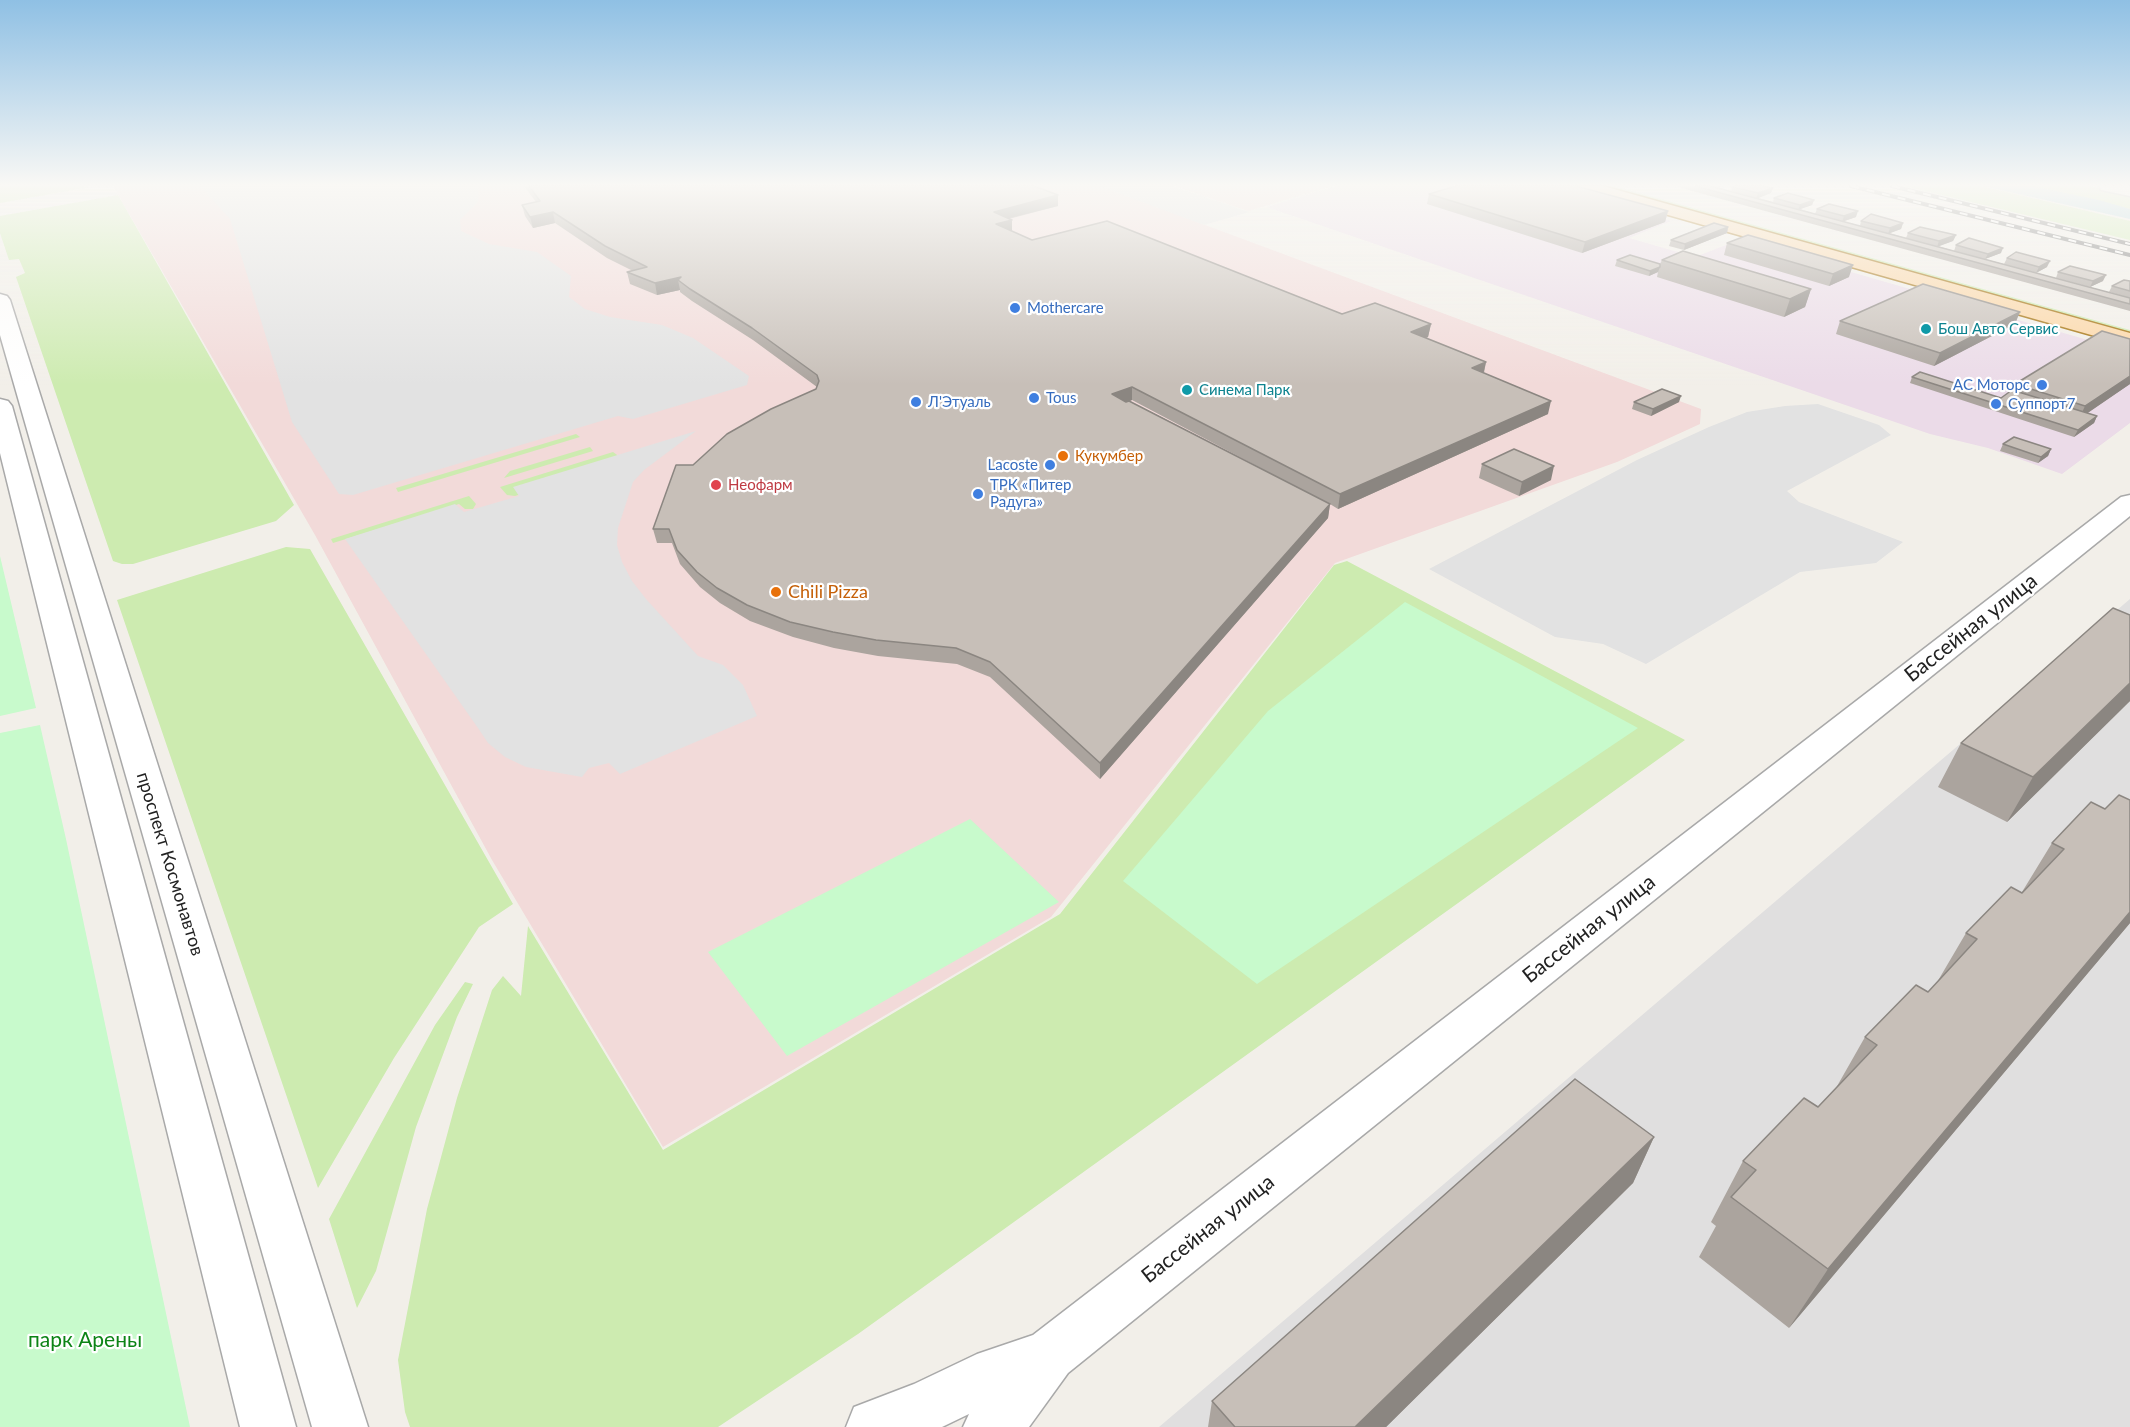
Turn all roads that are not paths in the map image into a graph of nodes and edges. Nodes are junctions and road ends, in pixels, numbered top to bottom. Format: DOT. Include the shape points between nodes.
graph roads {
  1 [pos="1821,253"];
  2 [pos="1870,253"];
  3 [pos="0,300"];
  4 [pos="2130,325"];
  5 [pos="2130,340"];
  6 [pos="0,405"];
  7 [pos="2130,503"];
  8 [pos="1049,1354"];
  9 [pos="268,1427"];
  10 [pos="340,1427"];
  11 [pos="874,1427"];
  12 [pos="991,1427"];
  1 -- 5 [label="main road"];
  2 -- 4 [label="main road"];
  3 -- 10 [label="street, проспект Космонавтов"];
  6 -- 9 [label="street"];
  7 -- 8 [label="street, Бассейная улица"];
  8 -- 11 [label="street, Бассейная улица" via="977,1380"];
  8 -- 12 [label="street, Бассейная улица"];
}
